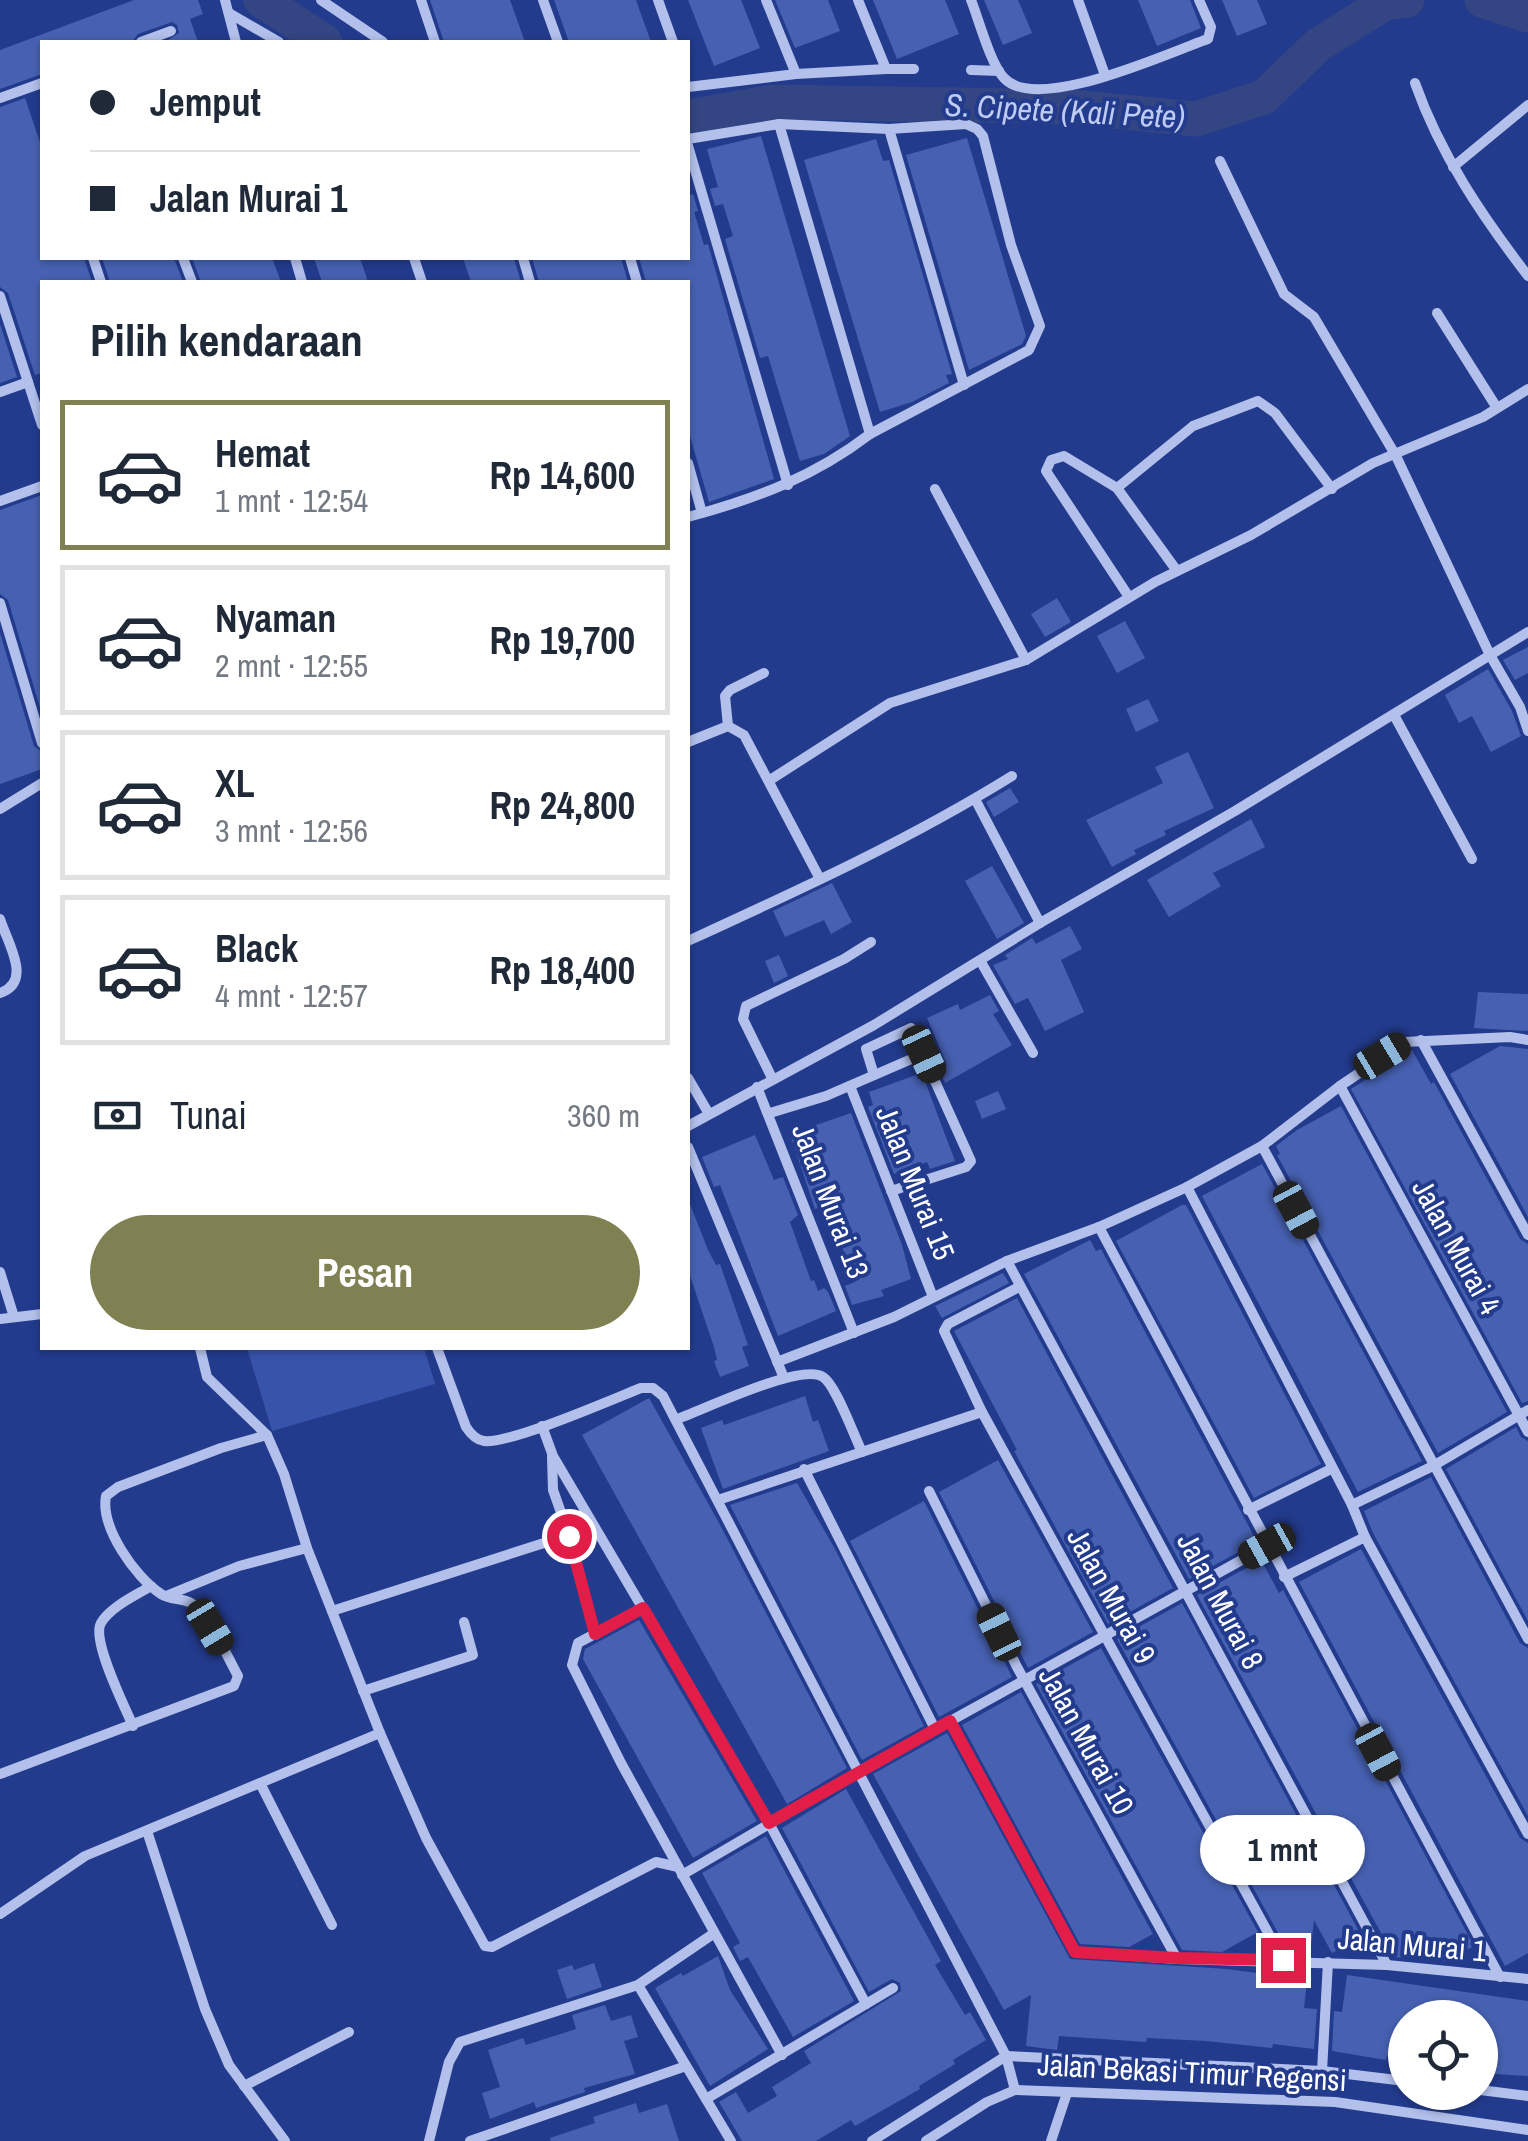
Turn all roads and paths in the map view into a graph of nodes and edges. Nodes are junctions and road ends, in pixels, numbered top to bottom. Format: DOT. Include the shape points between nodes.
graph roads {
  1 [pos="225,0"];
  2 [pos="321,0"];
  3 [pos="421,0"];
  4 [pos="543,0"];
  5 [pos="658,0"];
  6 [pos="766,0"];
  7 [pos="858,0"];
  8 [pos="971,0"];
  9 [pos="1078,0"];
  10 [pos="1199,0"];
  11 [pos="229,13"];
  12 [pos="172,31"];
  13 [pos="146,40"];
  14 [pos="236,40"];
  15 [pos="276,40"];
  16 [pos="380,40"];
  17 [pos="434,40"];
  18 [pos="557,40"];
  19 [pos="673,40"];
  20 [pos="886,69"];
  21 [pos="914,69"];
  22 [pos="971,70"];
  23 [pos="999,71"];
  24 [pos="796,74"];
  25 [pos="1106,75"];
  26 [pos="1415,82"];
  27 [pos="40,84"];
  28 [pos="690,86"];
  29 [pos="0,98"];
  30 [pos="1528,105"];
  31 [pos="780,124"];
  32 [pos="889,129"];
  33 [pos="690,142"];
  34 [pos="690,149"];
  35 [pos="1220,160"];
  36 [pos="1453,167"];
  37 [pos="1528,276"];
  38 [pos="0,296"];
  39 [pos="1437,313"];
  40 [pos="28,382"];
  41 [pos="964,384"];
  42 [pos="1528,389"];
  43 [pos="0,392"];
  44 [pos="1496,408"];
  45 [pos="40,419"];
  46 [pos="870,434"];
  47 [pos="1396,456"];
  48 [pos="690,469"];
  49 [pos="788,485"];
  50 [pos="40,487"];
  51 [pos="1117,488"];
  52 [pos="934,489"];
  53 [pos="1332,490"];
  54 [pos="0,500"];
  55 [pos="702,513"];
  56 [pos="690,516"];
  57 [pos="1177,571"];
  58 [pos="1129,597"];
  59 [pos="0,603"];
  60 [pos="1528,632"];
  61 [pos="1490,655"];
  62 [pos="1026,660"];
  63 [pos="764,673"];
  64 [pos="1394,715"];
  65 [pos="728,726"];
  66 [pos="1528,729"];
  67 [pos="40,736"];
  68 [pos="690,741"];
  69 [pos="1012,776"];
  70 [pos="770,780"];
  71 [pos="40,783"];
  72 [pos="974,799"];
  73 [pos="0,809"];
  74 [pos="1472,858"];
  75 [pos="820,879"];
  76 [pos="0,920"];
  77 [pos="1040,923"];
  78 [pos="690,940"];
  79 [pos="871,942"];
  80 [pos="981,962"];
  81 [pos="0,993"];
  82 [pos="1420,1040"];
  83 [pos="1528,1040"];
  84 [pos="1032,1053"];
  85 [pos="924,1054"];
  86 [pos="874,1075"];
  87 [pos="772,1078"];
  88 [pos="690,1081"];
  89 [pos="850,1086"];
  90 [pos="1340,1086"];
  91 [pos="756,1087"];
  92 [pos="770,1113"];
  93 [pos="709,1114"];
  94 [pos="690,1125"];
  95 [pos="1262,1146"];
  96 [pos="690,1152"];
  97 [pos="1187,1187"];
  98 [pos="891,1191"];
  99 [pos="1099,1227"];
  100 [pos="1528,1235"];
  101 [pos="1007,1261"];
  102 [pos="1,1270"];
  103 [pos="1019,1287"];
  104 [pos="933,1298"];
  105 [pos="40,1314"];
  106 [pos="14,1317"];
  107 [pos="0,1319"];
  108 [pos="854,1333"];
  109 [pos="200,1350"];
  110 [pos="439,1350"];
  111 [pos="777,1362"];
  112 [pos="784,1378"];
  113 [pos="982,1412"];
  114 [pos="1524,1412"];
  115 [pos="676,1420"];
  116 [pos="542,1426"];
  117 [pos="1528,1432"];
  118 [pos="267,1435"];
  119 [pos="862,1452"];
  120 [pos="552,1456"];
  121 [pos="1433,1466"];
  122 [pos="1331,1468"];
  123 [pos="804,1469"];
  124 [pos="929,1491"];
  125 [pos="718,1500"];
  126 [pos="1352,1505"];
  127 [pos="1248,1510"];
  128 [pos="569,1536"];
  129 [pos="1366,1537"];
  130 [pos="1267,1546"];
  131 [pos="307,1548"];
  132 [pos="1284,1577"];
  133 [pos="151,1586"];
  134 [pos="1186,1591"];
  135 [pos="165,1596"];
  136 [pos="643,1608"];
  137 [pos="332,1612"];
  138 [pos="464,1622"];
  139 [pos="595,1634"];
  140 [pos="1105,1637"];
  141 [pos="1528,1639"];
  142 [pos="1024,1680"];
  143 [pos="364,1691"];
  144 [pos="950,1721"];
  145 [pos="134,1726"];
  146 [pos="936,1729"];
  147 [pos="380,1733"];
  148 [pos="858,1772"];
  149 [pos="0,1774"];
  150 [pos="260,1784"];
  151 [pos="769,1823"];
  152 [pos="147,1831"];
  153 [pos="1528,1834"];
  154 [pos="680,1871"];
  155 [pos="0,1914"];
  156 [pos="332,1925"];
  157 [pos="713,1934"];
  158 [pos="1177,1958"];
  159 [pos="1283,1960"];
  160 [pos="1328,1962"];
  161 [pos="1387,1965"];
  162 [pos="1500,1978"];
  163 [pos="1528,1979"];
  164 [pos="638,1984"];
  165 [pos="893,1988"];
  166 [pos="866,2004"];
  167 [pos="348,2032"];
  168 [pos="782,2055"];
  169 [pos="1006,2056"];
  170 [pos="686,2066"];
  171 [pos="1322,2071"];
  172 [pos="1388,2079"];
  173 [pos="244,2086"];
  174 [pos="1015,2090"];
  175 [pos="1498,2092"];
  176 [pos="1067,2093"];
  177 [pos="1528,2096"];
  178 [pos="706,2099"];
  179 [pos="1528,2130"];
  180 [pos="285,2141"];
  181 [pos="429,2141"];
  182 [pos="470,2141"];
  183 [pos="731,2141"];
  184 [pos="872,2141"];
  185 [pos="926,2141"];
  186 [pos="1051,2141"];
  1 -- 11 [label="street"];
  2 -- 16 [label="street"];
  3 -- 17 [label="street"];
  4 -- 18 [label="street"];
  5 -- 19 [label="street"];
  6 -- 24 [label="street"];
  7 -- 20 [label="street"];
  8 -- 23 [label="street"];
  9 -- 25 [label="street"];
  10 -- 25 [label="street" via="1211,26 1208,39"];
  11 -- 14 [label="street"];
  11 -- 15 [label="street"];
  12 -- 13 [label="street"];
  20 -- 21 [label="street"];
  20 -- 24 [label="street"];
  22 -- 23 [label="street"];
  23 -- 25 [label="street" via="1025,90"];
  24 -- 28 [label="street"];
  26 -- 36 [label="street"];
  27 -- 29 [label="street"];
  30 -- 36 [label="street"];
  31 -- 32 [label="street"];
  31 -- 33 [label="street"];
  31 -- 46 [label="street"];
  32 -- 41 [label="street"];
  32 -- 41 [label="street" via="977,128 1038,316 1029,350"];
  34 -- 49 [label="street"];
  35 -- 47 [label="street" via="1284,294 1314,317"];
  36 -- 37 [label="street"];
  38 -- 40 [label="street"];
  39 -- 44 [label="street"];
  40 -- 43 [label="street"];
  40 -- 45 [label="street"];
  41 -- 46 [label="street"];
  42 -- 44 [label="street"];
  44 -- 47 [label="street"];
  46 -- 49 [label="street"];
  47 -- 53 [label="street"];
  47 -- 61 [label="street"];
  48 -- 55 [label="street"];
  49 -- 55 [label="street"];
  50 -- 54 [label="street"];
  51 -- 53 [label="street" via="1193,426 1258,401 1275,413"];
  51 -- 57 [label="street"];
  51 -- 58 [label="street" via="1064,456 1047,466"];
  52 -- 62 [label="street"];
  53 -- 57 [label="street"];
  55 -- 56 [label="street"];
  57 -- 58 [label="street"];
  58 -- 62 [label="street"];
  59 -- 67 [label="street"];
  60 -- 61 [label="street"];
  61 -- 64 [label="street"];
  61 -- 66 [label="street"];
  62 -- 70 [label="street" via="890,703"];
  63 -- 65 [label="street" via="730,690"];
  64 -- 74 [label="street"];
  64 -- 77 [label="street"];
  65 -- 68 [label="street"];
  65 -- 70 [label="street" via="744,734"];
  69 -- 72 [label="street"];
  70 -- 75 [label="street"];
  71 -- 73 [label="street"];
  72 -- 75 [label="street"];
  72 -- 77 [label="street"];
  75 -- 78 [label="street"];
  76 -- 81 [label="street" via="17,969 13,988"];
  77 -- 80 [label="street"];
  79 -- 87 [label="street" via="746,1006 744,1018"];
  80 -- 84 [label="street"];
  80 -- 87 [label="street"];
  82 -- 83 [label="street"];
  82 -- 90 [label="street" via="1405,1042"];
  82 -- 100 [label="street"];
  85 -- 86 [label="street"];
  85 -- 86 [label="street" via="910,1028 866,1048"];
  85 -- 98 [label="street" via="971,1161"];
  86 -- 89 [label="street"];
  87 -- 91 [label="street"];
  88 -- 93 [label="street"];
  89 -- 92 [label="street"];
  89 -- 98 [label="street, Jalan Murai 15"];
  90 -- 95 [label="street"];
  90 -- 114 [label="street, Jalan Murai 4"];
  91 -- 92 [label="street, Jalan Murai 13"];
  91 -- 93 [label="street"];
  92 -- 108 [label="street, Jalan Murai 13"];
  93 -- 94 [label="street"];
  95 -- 97 [label="street"];
  95 -- 121 [label="street"];
  96 -- 111 [label="street"];
  97 -- 99 [label="street"];
  97 -- 122 [label="street"];
  98 -- 104 [label="street, Jalan Murai 15"];
  99 -- 101 [label="street"];
  99 -- 127 [label="street"];
  101 -- 103 [label="street, Jalan Murai 8"];
  101 -- 104 [label="street"];
  102 -- 106 [label="street"];
  103 -- 113 [label="street, Jalan Murai 9" via="945,1328"];
  103 -- 134 [label="street, Jalan Murai 8"];
  104 -- 108 [label="street"];
  105 -- 106 [label="street"];
  106 -- 107 [label="street"];
  108 -- 111 [label="street"];
  109 -- 118 [label="street" via="207,1378"];
  110 -- 116 [label="street" via="473,1436 484,1442"];
  111 -- 112 [label="street"];
  112 -- 115 [label="street"];
  112 -- 119 [label="street" via="814,1373 828,1380"];
  113 -- 119 [label="street"];
  113 -- 140 [label="street, Jalan Murai 9"];
  114 -- 117 [label="street, Jalan Murai 4"];
  114 -- 121 [label="street"];
  115 -- 116 [label="street" via="663,1396 641,1388"];
  115 -- 125 [label="street"];
  116 -- 120 [label="street"];
  118 -- 131 [label="street"];
  118 -- 133 [label="street" via="180,1462 106,1496 103,1510 115,1536"];
  119 -- 123 [label="street"];
  120 -- 128 [label="street" via="553,1490"];
  120 -- 136 [label="street"];
  121 -- 126 [label="street"];
  121 -- 141 [label="street"];
  122 -- 126 [label="street"];
  122 -- 127 [label="street"];
  123 -- 125 [label="street"];
  123 -- 146 [label="street"];
  124 -- 142 [label="street, Jalan Murai 10"];
  125 -- 148 [label="street"];
  126 -- 129 [label="street"];
  127 -- 130 [label="street"];
  128 -- 137 [label="street"];
  128 -- 139 [label="street"];
  129 -- 132 [label="street"];
  129 -- 153 [label="street"];
  130 -- 132 [label="street"];
  130 -- 134 [label="street"];
  131 -- 135 [label="street"];
  131 -- 137 [label="street"];
  132 -- 162 [label="street"];
  133 -- 135 [label="street"];
  133 -- 145 [label="street" via="111,1612 98,1632"];
  134 -- 140 [label="street"];
  134 -- 161 [label="street, Jalan Murai 8"];
  135 -- 145 [label="street" via="191,1603 202,1614 238,1682"];
  136 -- 139 [label="street"];
  136 -- 151 [label="street"];
  137 -- 143 [label="street"];
  138 -- 143 [label="street" via="473,1655"];
  139 -- 154 [label="street" via="578,1644 572,1666"];
  140 -- 142 [label="street"];
  140 -- 159 [label="street, Jalan Murai 9"];
  142 -- 144 [label="street"];
  142 -- 158 [label="street, Jalan Murai 10"];
  143 -- 147 [label="street"];
  144 -- 146 [label="street"];
  144 -- 158 [label="street, Jalan Murai 1" via="1071,1948 1080,1954"];
  145 -- 149 [label="street"];
  146 -- 148 [label="street"];
  147 -- 150 [label="street"];
  147 -- 154 [label="street" via="426,1838 485,1946 656,1862"];
  148 -- 151 [label="street"];
  148 -- 169 [label="street"];
  150 -- 152 [label="street"];
  150 -- 156 [label="street"];
  151 -- 154 [label="street"];
  151 -- 166 [label="street"];
  152 -- 155 [label="street" via="85,1856"];
  152 -- 173 [label="street" via="204,2008"];
  154 -- 157 [label="street"];
  157 -- 164 [label="street"];
  157 -- 168 [label="street"];
  158 -- 159 [label="street, Jalan Murai 1"];
  159 -- 160 [label="street, Jalan Murai 1"];
  160 -- 161 [label="street, Jalan Murai 1"];
  160 -- 171 [label="street"];
  161 -- 162 [label="street, Jalan Murai 1"];
  162 -- 163 [label="street, Jalan Murai 1"];
  164 -- 170 [label="street"];
  164 -- 181 [label="street" via="460,2042"];
  165 -- 166 [label="street"];
  166 -- 168 [label="street"];
  167 -- 173 [label="street"];
  168 -- 178 [label="street"];
  169 -- 171 [label="street, Jalan Bekasi Timur Regensi"];
  169 -- 174 [label="street"];
  169 -- 184 [label="street, Jalan Bekasi Timur Regensi"];
  170 -- 178 [label="street"];
  170 -- 182 [label="street"];
  171 -- 172 [label="street, Jalan Bekasi Timur Regensi"];
  173 -- 180 [label="street"];
  174 -- 176 [label="street, Jalan Bekasi Timur Regensi"];
  174 -- 185 [label="street, Jalan Bekasi Timur Regensi"];
  175 -- 177 [label="street"];
  176 -- 179 [label="street, Jalan Bekasi Timur Regensi" via="1335,2102"];
  176 -- 186 [label="street"];
  178 -- 183 [label="street"];
}
